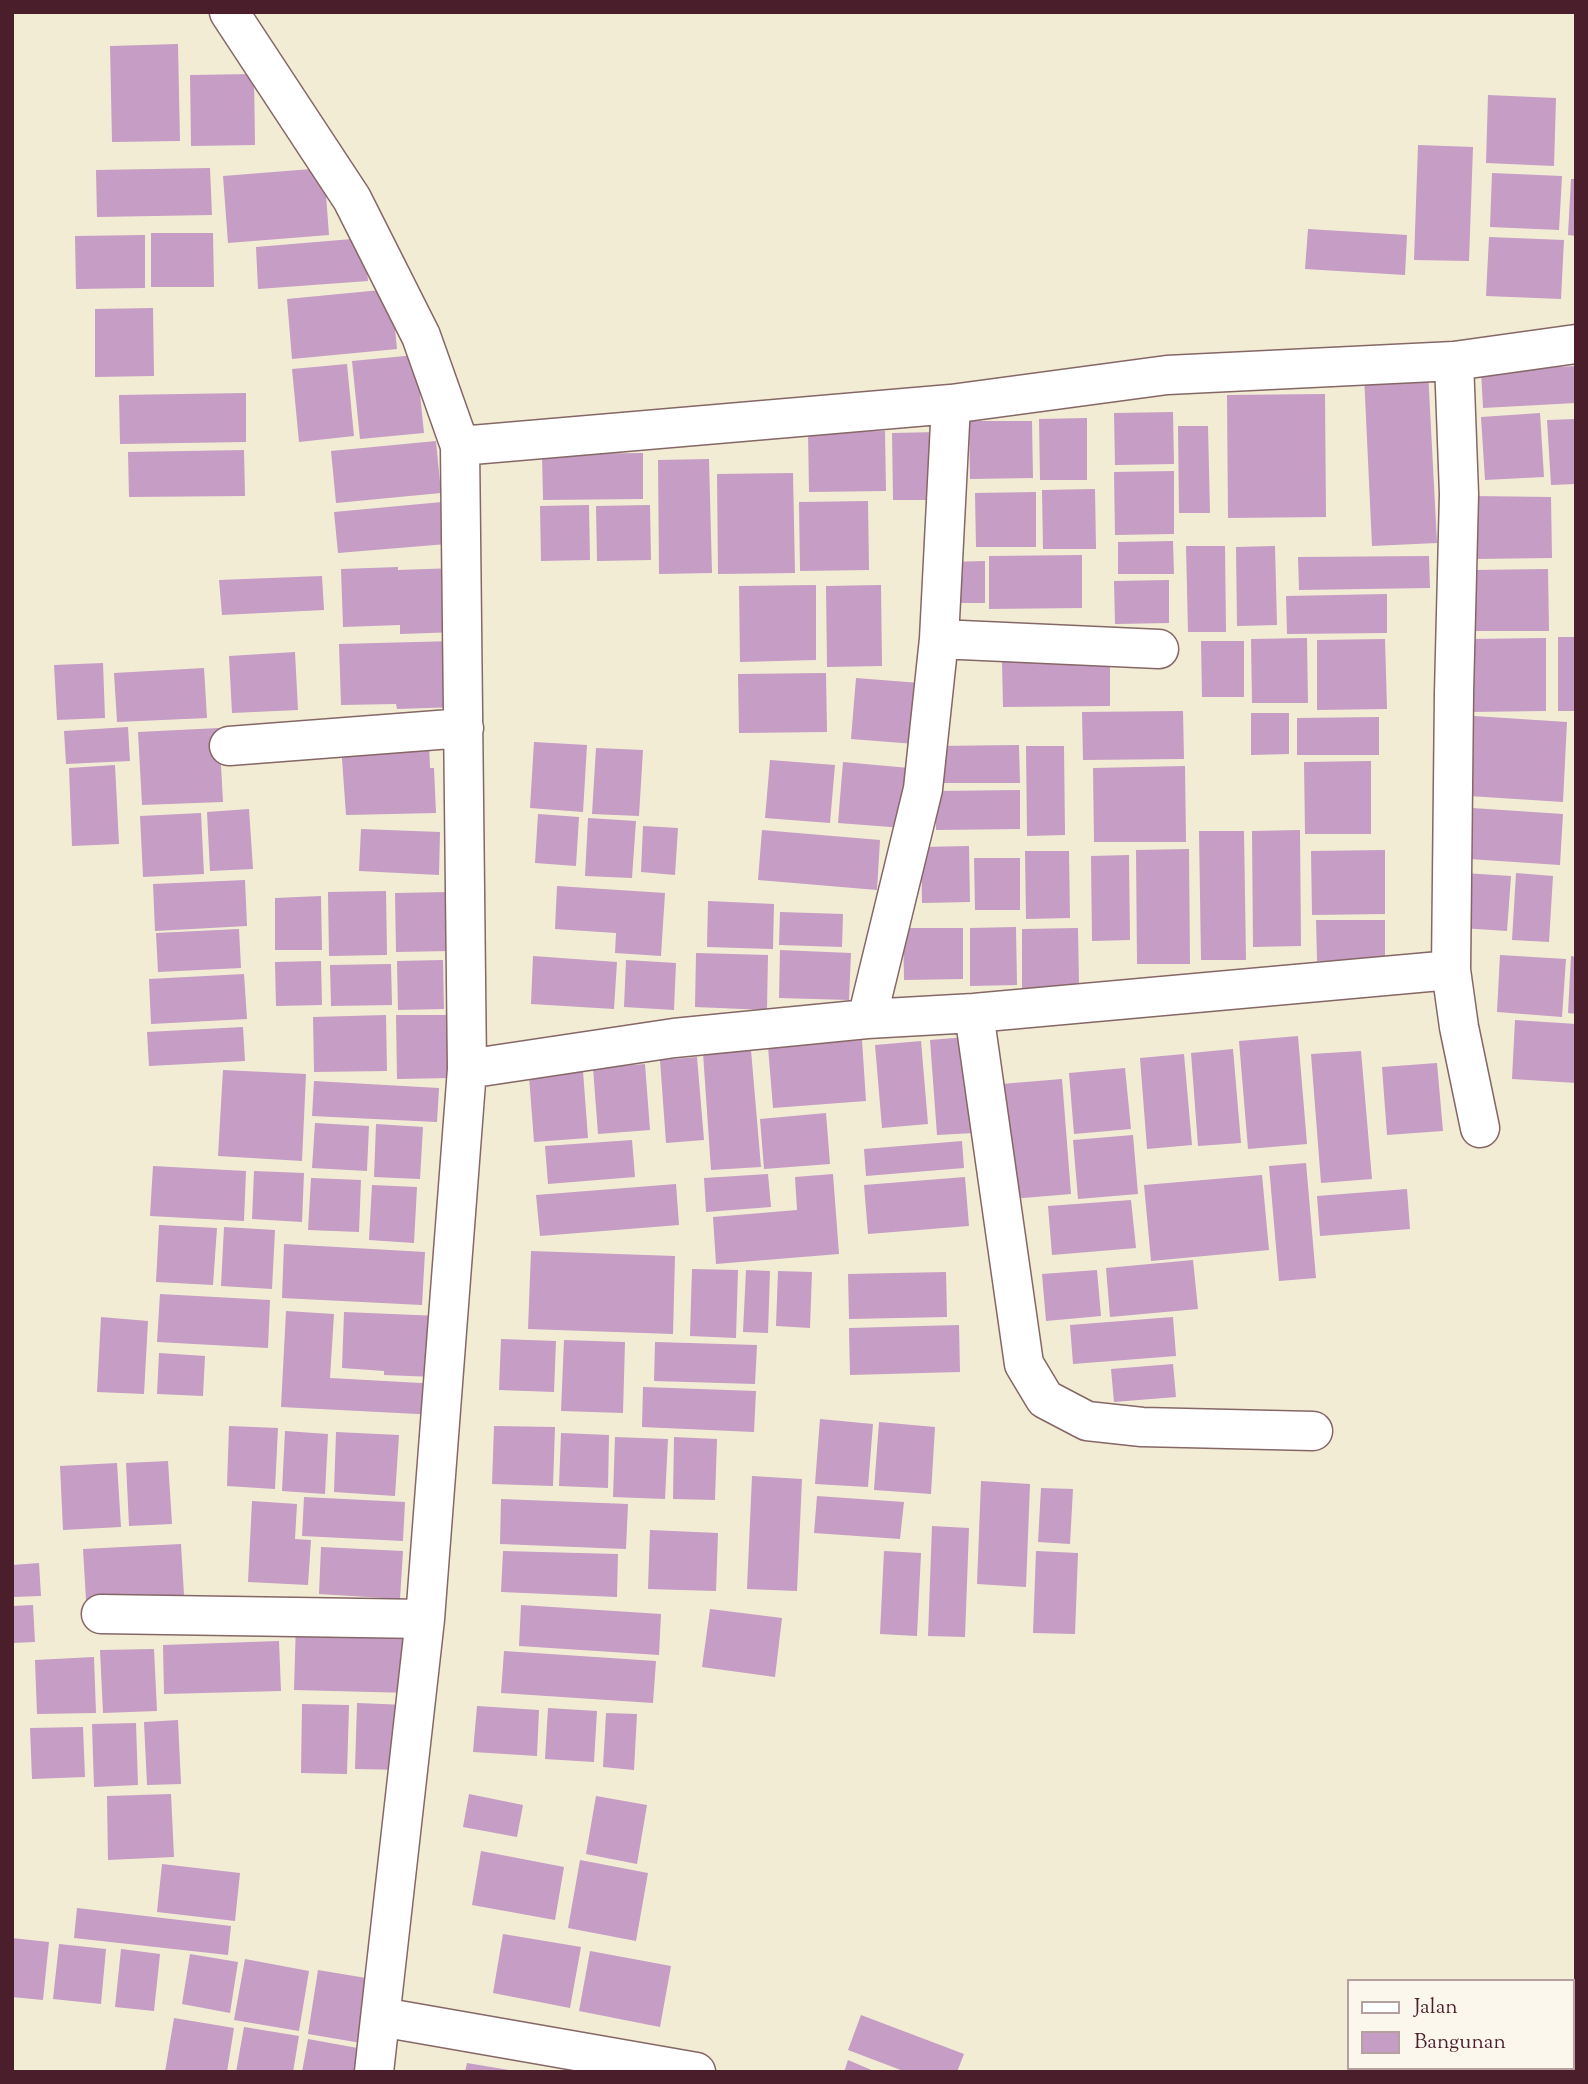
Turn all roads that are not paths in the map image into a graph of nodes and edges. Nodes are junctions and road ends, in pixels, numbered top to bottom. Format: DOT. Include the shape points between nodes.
graph roads {
  1 [pos="229,12"];
  2 [pos="1576,344"];
  3 [pos="1454,360"];
  4 [pos="951,404"];
  5 [pos="460,446"];
  6 [pos="939,639"];
  7 [pos="1159,649"];
  8 [pos="464,728"];
  9 [pos="229,746"];
  10 [pos="1451,970"];
  11 [pos="974,1013"];
  12 [pos="867,1019"];
  13 [pos="467,1069"];
  14 [pos="1480,1128"];
  15 [pos="1313,1432"];
  16 [pos="101,1614"];
  17 [pos="425,1619"];
  18 [pos="381,2017"];
  19 [pos="374,2072"];
  20 [pos="696,2072"];
  1 -- 5 [label="street" via="352,199 421,336"];
  2 -- 3 [label="street"];
  3 -- 4 [label="street" via="1167,375"];
  3 -- 10 [label="street" via="1459,494"];
  4 -- 5 [label="street"];
  4 -- 6 [label="street"];
  5 -- 8 [label="street"];
  6 -- 7 [label="street"];
  6 -- 12 [label="street" via="923,789"];
  8 -- 9 [label="street"];
  8 -- 13 [label="street"];
  10 -- 11 [label="street"];
  10 -- 14 [label="street"];
  11 -- 12 [label="street"];
  11 -- 15 [label="street" via="1024,1364 1045,1399 1087,1421"];
  12 -- 13 [label="street" via="674,1038"];
  13 -- 17 [label="street"];
  16 -- 17 [label="street"];
  17 -- 18 [label="street"];
  18 -- 19 [label="street"];
  18 -- 20 [label="street"];
}
